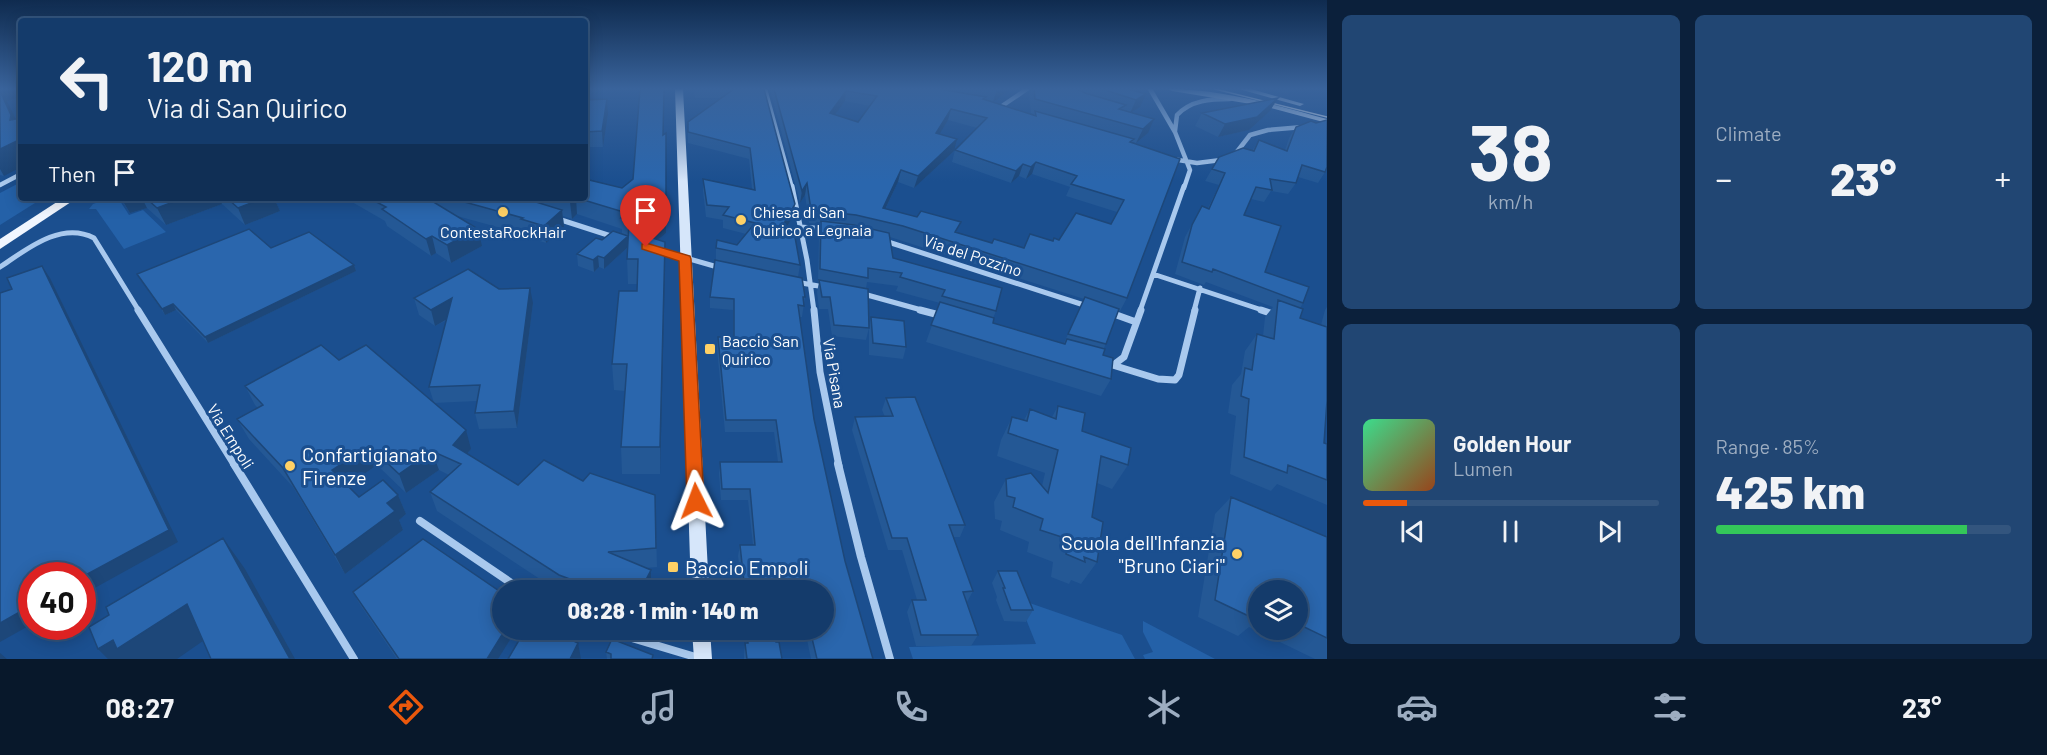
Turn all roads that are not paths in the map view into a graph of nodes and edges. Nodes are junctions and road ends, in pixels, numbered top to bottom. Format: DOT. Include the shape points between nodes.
graph roads {
  1 [pos="680,120"];
  2 [pos="773,120"];
  3 [pos="1168,120"];
  4 [pos="1176,120"];
  5 [pos="1327,122"];
  6 [pos="1175,132"];
  7 [pos="1166,158"];
  8 [pos="1188,163"];
  9 [pos="18,176"];
  10 [pos="0,185"];
  11 [pos="50,201"];
  12 [pos="66,201"];
  13 [pos="549,216"];
  14 [pos="800,227"];
  15 [pos="838,231"];
  16 [pos="0,234"];
  17 [pos="624,240"];
  18 [pos="881,240"];
  19 [pos="0,245"];
  20 [pos="656,250"];
  21 [pos="685,259"];
  22 [pos="0,267"];
  23 [pos="725,269"];
  24 [pos="1153,274"];
  25 [pos="784,280"];
  26 [pos="811,284"];
  27 [pos="832,288"];
  28 [pos="1200,288"];
  29 [pos="850,291"];
  30 [pos="1097,309"];
  31 [pos="1108,313"];
  32 [pos="1286,318"];
  33 [pos="952,319"];
  34 [pos="1136,322"];
  35 [pos="1095,361"];
  36 [pos="1116,363"];
  37 [pos="420,521"];
  38 [pos="507,580"];
  39 [pos="700,580"];
  40 [pos="639,640"];
  41 [pos="702,640"];
  42 [pos="354,659"];
  43 [pos="703,659"];
  44 [pos="890,659"];
  1 -- 21 [label="street"];
  2 -- 14 [label="street, Via Pisana"];
  3 -- 6 [label="street"];
  4 -- 6 [label="street"];
  5 -- 8 [label="street" via="1255,133 1228,157"];
  6 -- 8 [label="street"];
  7 -- 8 [label="street"];
  8 -- 24 [label="street" via="1190,170"];
  9 -- 10 [label="street"];
  11 -- 16 [label="main road"];
  12 -- 19 [label="main road"];
  13 -- 17 [label="street"];
  14 -- 15 [label="street"];
  14 -- 26 [label="street, Via Pisana"];
  18 -- 30 [label="street, Via del Pozzino"];
  20 -- 21 [label="street"];
  21 -- 23 [label="street"];
  21 -- 39 [label="street"];
  22 -- 42 [label="street, Via Empoli" via="48,238 82,232 94,238"];
  24 -- 28 [label="street"];
  24 -- 34 [label="street"];
  25 -- 26 [label="street"];
  26 -- 27 [label="street"];
  26 -- 44 [label="street, Via Pisana" via="822,387"];
  28 -- 32 [label="street"];
  28 -- 36 [label="street" via="1175,380 1159,380"];
  29 -- 33 [label="street"];
  31 -- 34 [label="street"];
  34 -- 36 [label="street" via="1124,357"];
  35 -- 36 [label="street"];
  37 -- 38 [label="street"];
  40 -- 43 [label="street"];
  41 -- 43 [label="street"];
}
